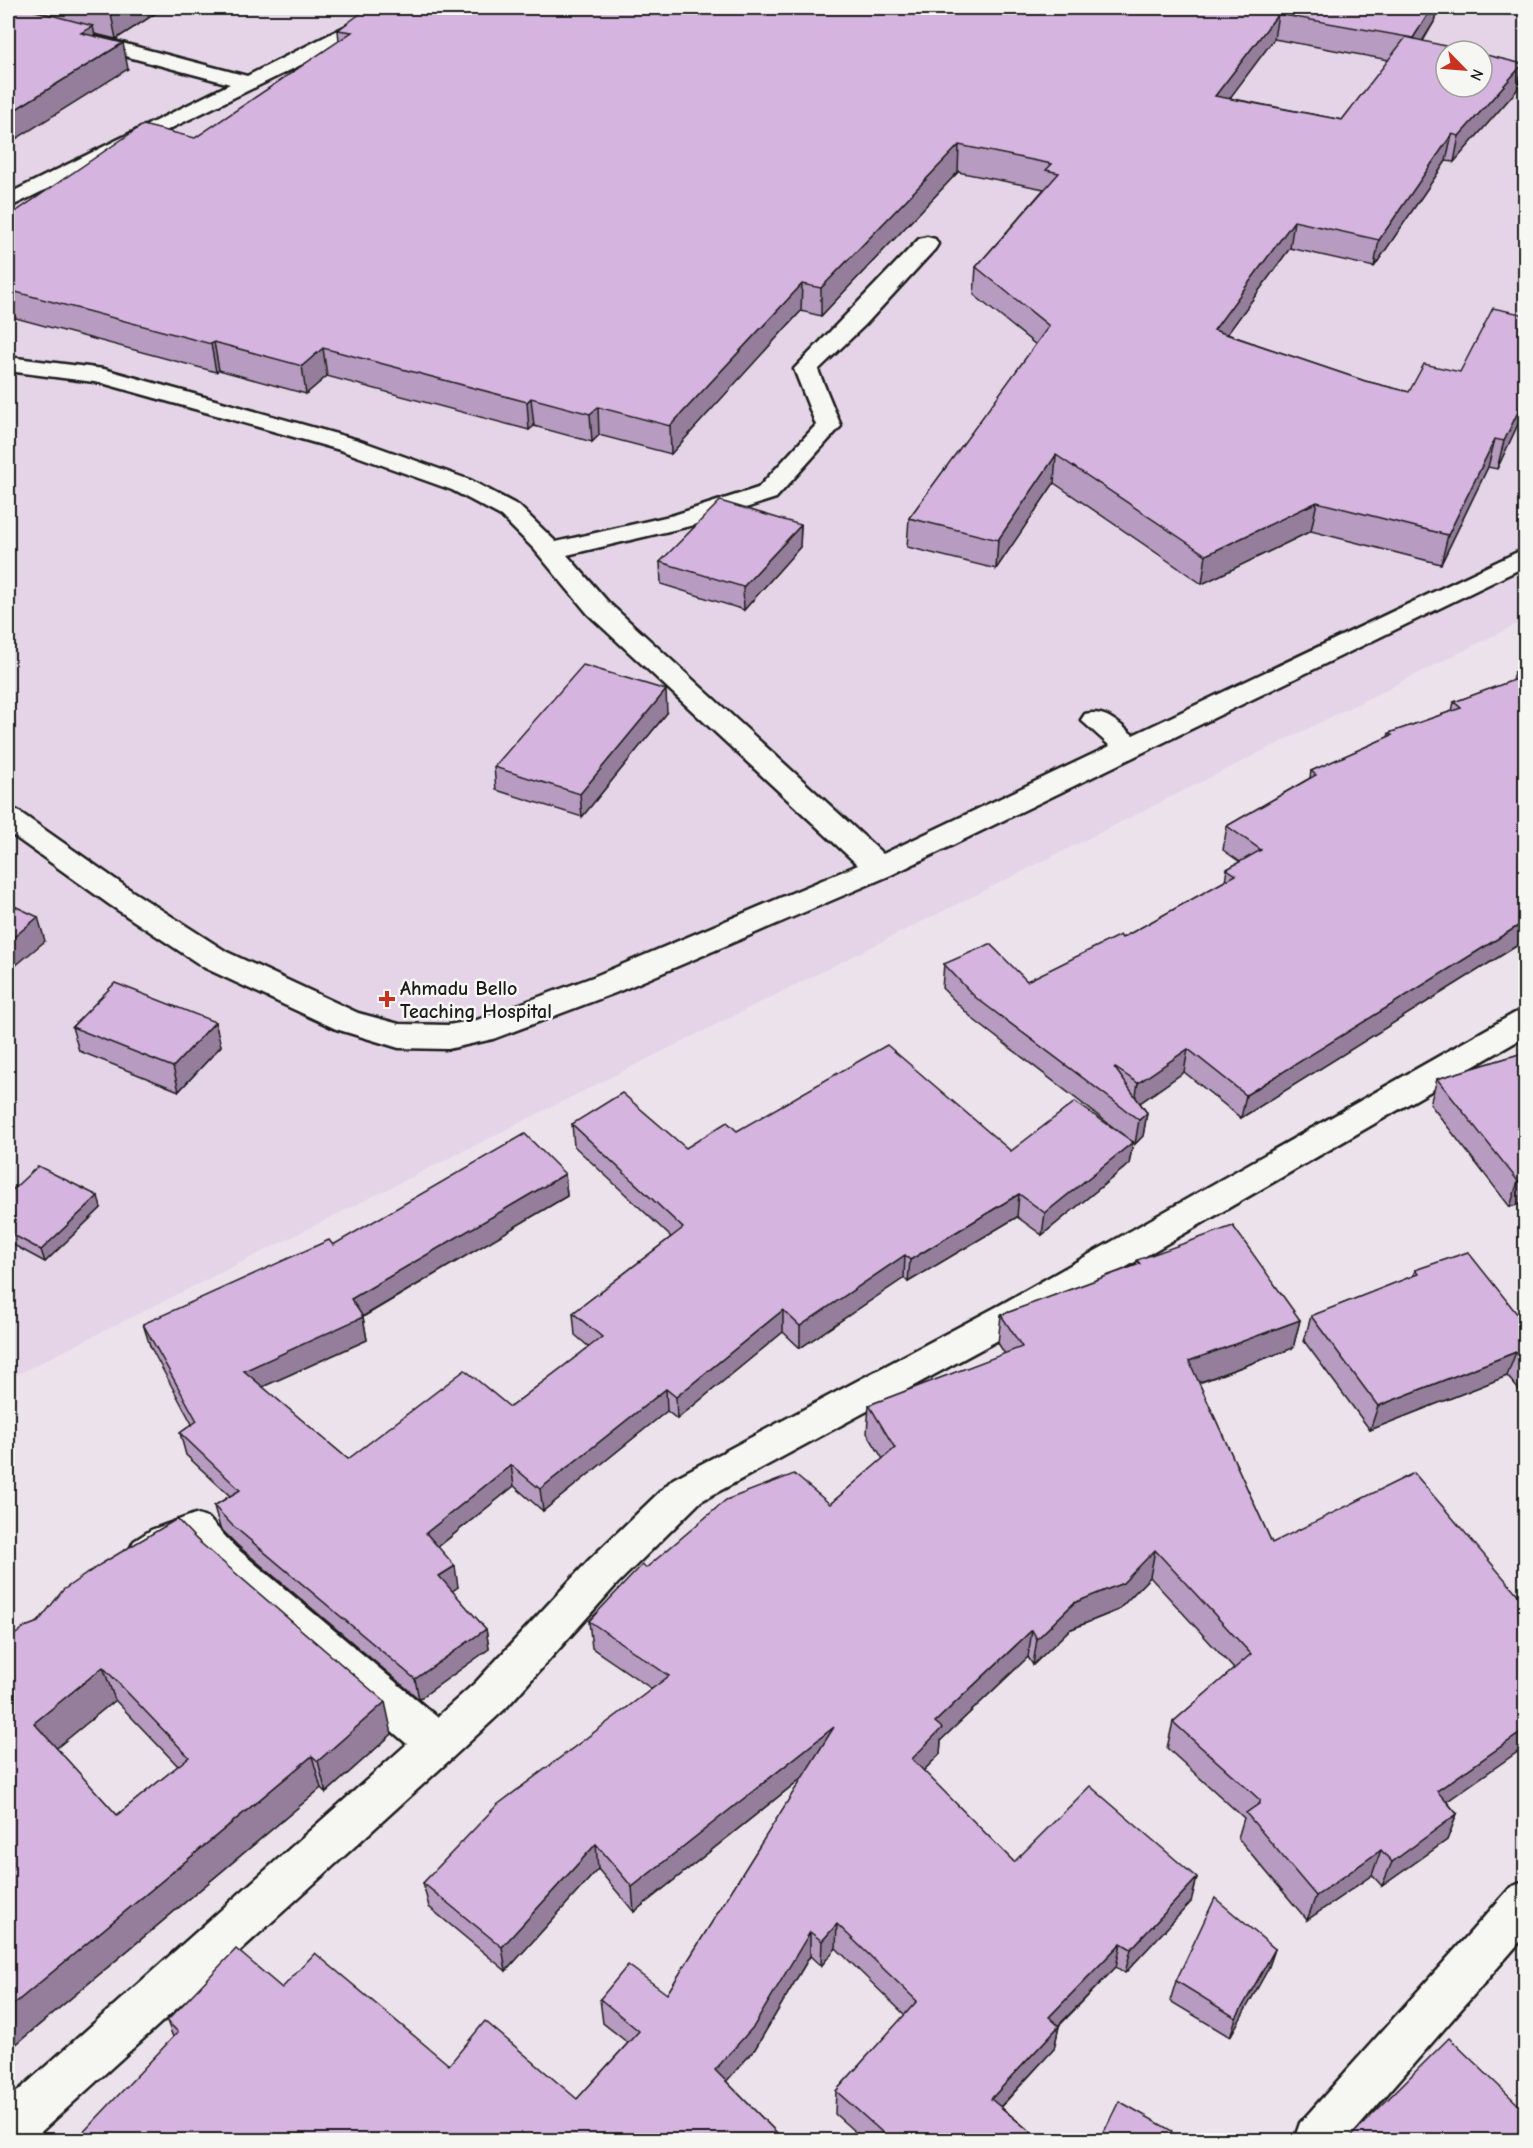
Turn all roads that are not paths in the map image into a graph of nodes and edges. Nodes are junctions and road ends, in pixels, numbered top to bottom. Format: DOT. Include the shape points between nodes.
graph roads {
  1 [pos="396,8"];
  2 [pos="8,19"];
  3 [pos="248,83"];
  4 [pos="8,201"];
  5 [pos="927,244"];
  6 [pos="8,364"];
  7 [pos="550,551"];
  8 [pos="1526,556"];
  9 [pos="1095,720"];
  10 [pos="1130,747"];
  11 [pos="8,818"];
  12 [pos="880,868"];
  13 [pos="1526,1021"];
  14 [pos="115,1575"];
  15 [pos="438,1744"];
  16 [pos="1526,1902"];
  17 [pos="8,2131"];
  18 [pos="1317,2140"];
  1 -- 3 [label="street"];
  2 -- 3 [label="street"];
  3 -- 4 [label="street"];
  5 -- 7 [label="street" via="806,369 829,426 767,493 681,521"];
  6 -- 7 [label="street" via="104,376 349,445 461,485 510,511"];
  7 -- 12 [label="street" via="598,608"];
  8 -- 10 [label="street"];
  9 -- 10 [label="street"];
  10 -- 12 [label="street"];
  11 -- 12 [label="street" via="216,960 347,1021 399,1036 448,1037 482,1031 723,936"];
  13 -- 15 [label="street" via="1013,1315 687,1490 603,1572 491,1695"];
  14 -- 15 [label="street" via="165,1542 195,1530 221,1559"];
  15 -- 17 [label="street"];
  16 -- 18 [label="street"];
}
